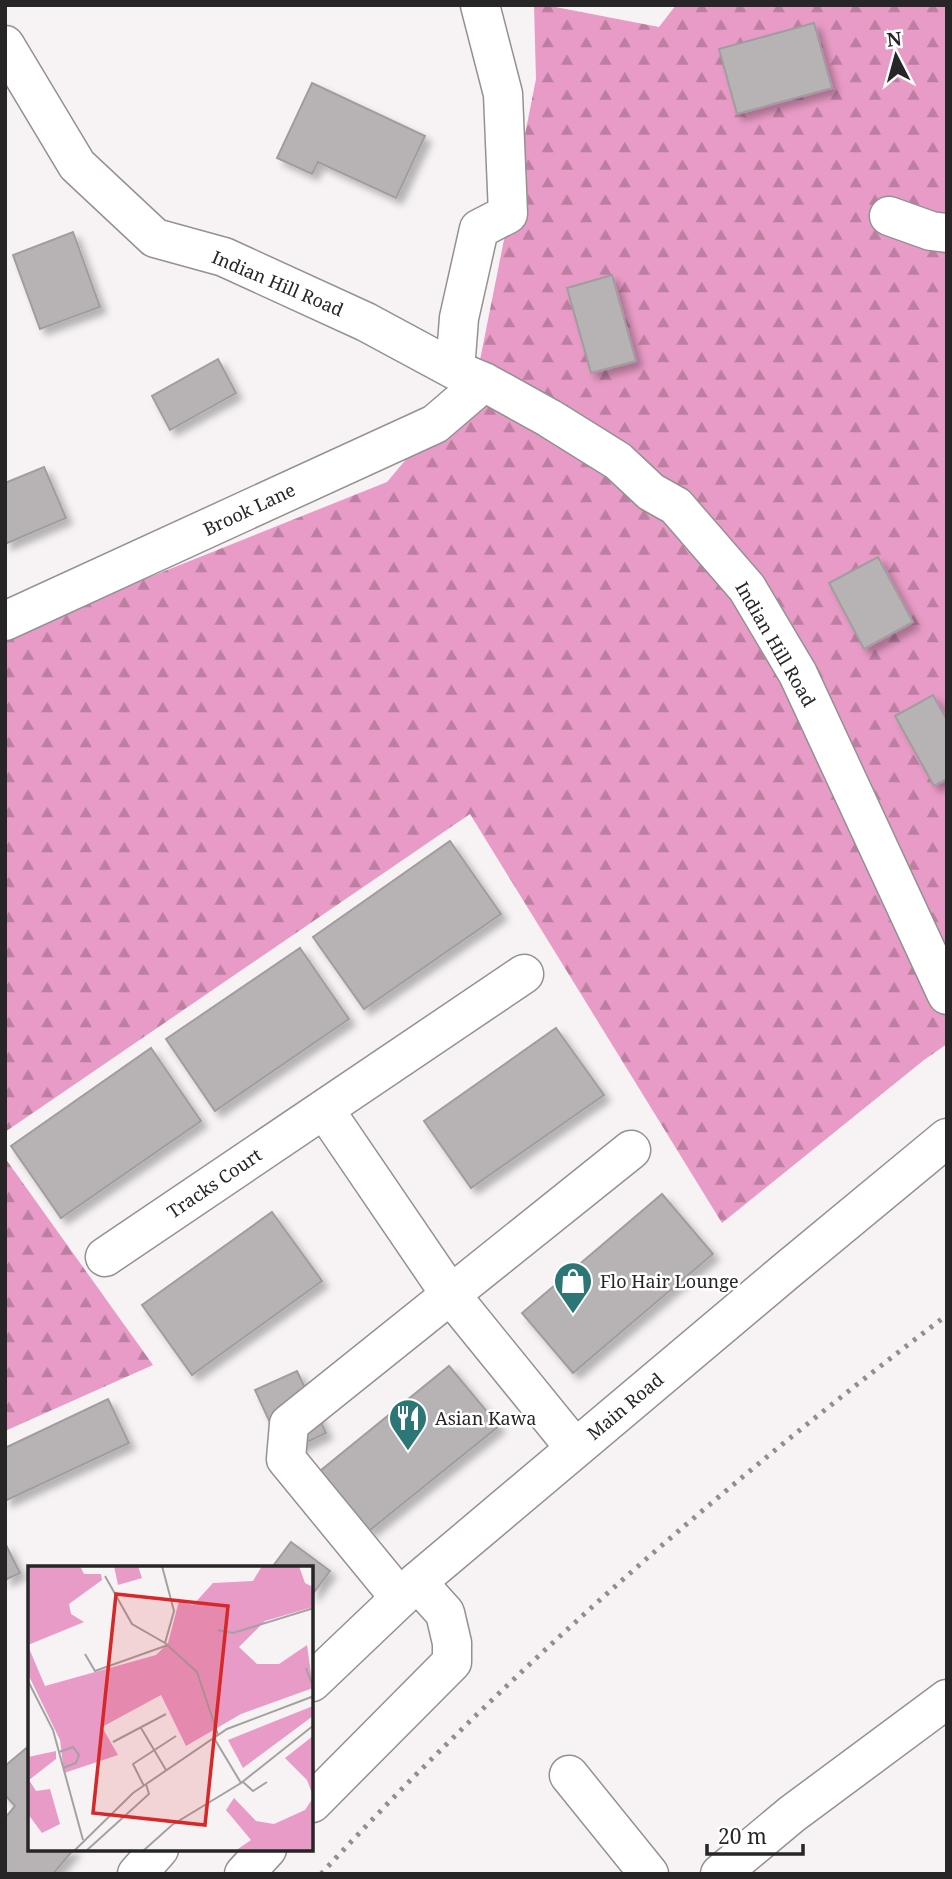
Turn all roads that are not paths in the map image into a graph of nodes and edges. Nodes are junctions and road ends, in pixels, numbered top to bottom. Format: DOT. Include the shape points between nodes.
graph roads {
  1 [pos="480,5"];
  2 [pos="5,45"];
  3 [pos="889,216"];
  4 [pos="947,233"];
  5 [pos="469,376"];
  6 [pos="5,621"];
  7 [pos="524,974"];
  8 [pos="947,995"];
  9 [pos="324,1110"];
  10 [pos="947,1139"];
  11 [pos="631,1150"];
  12 [pos="105,1256"];
  13 [pos="450,1294"];
  14 [pos="575,1448"];
  15 [pos="409,1590"];
  16 [pos="313,1681"];
  17 [pos="947,1699"];
  18 [pos="569,1775"];
  19 [pos="313,1802"];
  20 [pos="157,1851"];
  21 [pos="265,1851"];
  22 [pos="137,1874"];
  23 [pos="244,1874"];
  24 [pos="649,1874"];
  25 [pos="720,1874"];
  1 -- 5 [label="street" via="503,94 508,214 479,229 459,318"];
  2 -- 5 [label="street, Indian Hill Road" via="77,165 155,238 224,257 366,322"];
  3 -- 4 [label="street"];
  5 -- 6 [label="street, Brook Lane" via="435,424"];
  5 -- 8 [label="street, Indian Hill Road" via="618,461 651,492 676,506 747,589 798,674"];
  7 -- 9 [label="street, Tracks Court"];
  9 -- 12 [label="street, Tracks Court"];
  9 -- 13 [label="street"];
  10 -- 14 [label="street, Main Road"];
  11 -- 13 [label="street"];
  13 -- 14 [label="street"];
  13 -- 15 [label="street" via="289,1424 286,1459"];
  14 -- 15 [label="street, Main Road"];
  15 -- 16 [label="street, Main Road"];
  15 -- 19 [label="street" via="445,1613 452,1662"];
  17 -- 25 [label="street" via="792,1814"];
  18 -- 24 [label="street"];
  20 -- 22 [label="street"];
  21 -- 23 [label="street"];
}
